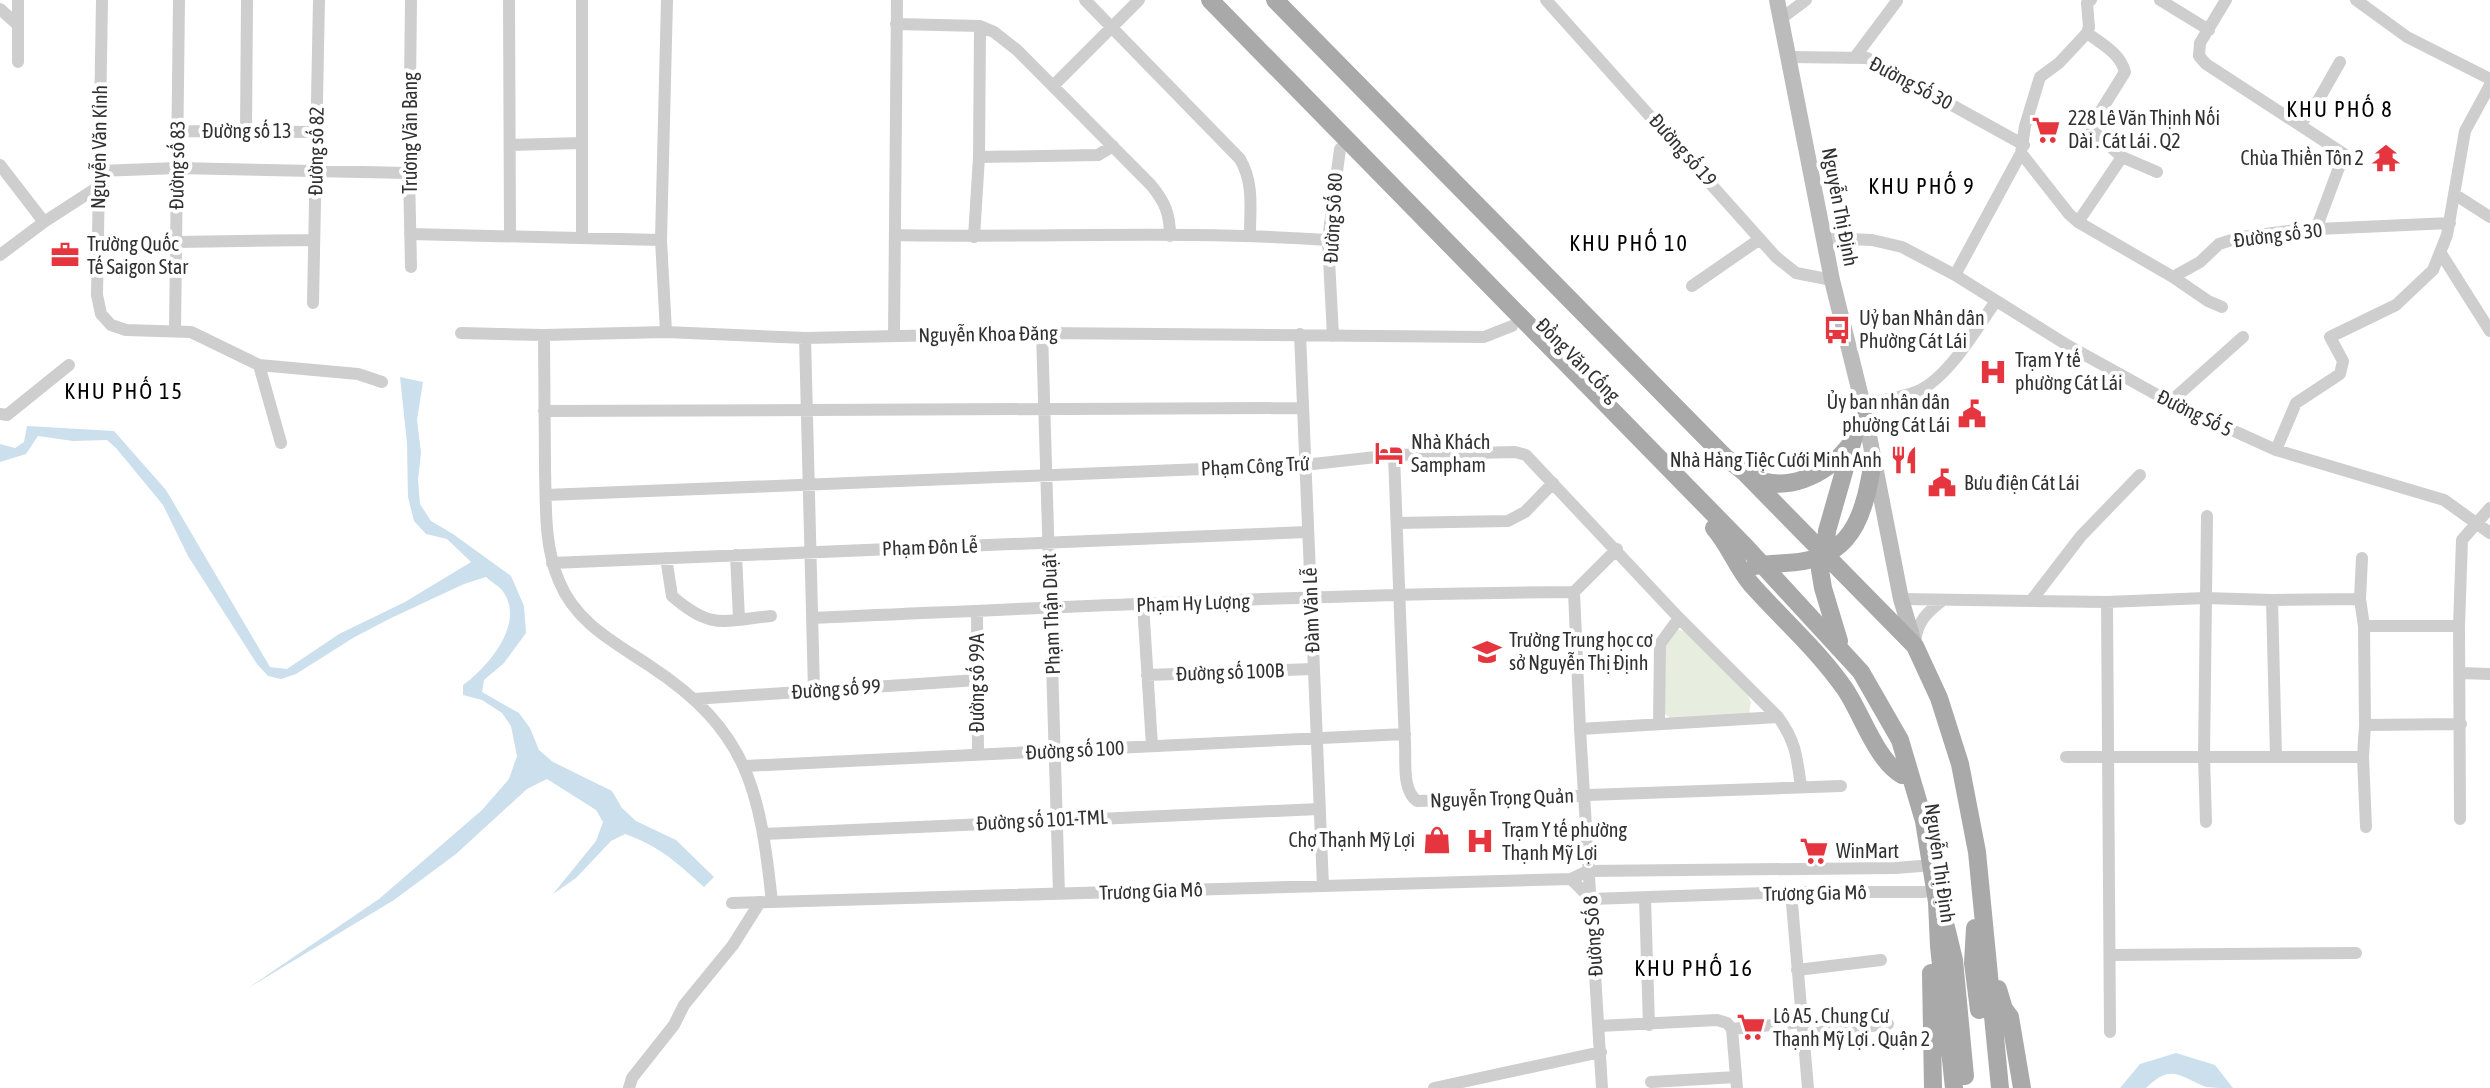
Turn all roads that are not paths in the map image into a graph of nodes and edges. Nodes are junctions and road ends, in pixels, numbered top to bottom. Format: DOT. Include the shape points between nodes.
graph roads {
  1 [pos="18,0"];
  2 [pos="102,0"];
  3 [pos="179,0"];
  4 [pos="247,0"];
  5 [pos="319,0"];
  6 [pos="411,0"];
  7 [pos="509,0"];
  8 [pos="582,0"];
  9 [pos="667,0"];
  10 [pos="897,0"];
  11 [pos="1085,0"];
  12 [pos="1139,0"];
  13 [pos="1193,0"];
  14 [pos="1210,0"];
  15 [pos="1275,0"];
  16 [pos="1285,0"];
  17 [pos="1546,0"];
  18 [pos="1777,0"];
  19 [pos="1806,0"];
  20 [pos="2160,0"];
  21 [pos="2226,0"];
  22 [pos="2356,0"];
  23 [pos="1897,1"];
  24 [pos="2086,1"];
  25 [pos="0,9"];
  26 [pos="1782,18"];
  27 [pos="896,24"];
  28 [pos="18,25"];
  29 [pos="980,26"];
  30 [pos="1113,26"];
  31 [pos="2209,30"];
  32 [pos="2087,33"];
  33 [pos="1789,57"];
  34 [pos="1855,57"];
  35 [pos="18,62"];
  36 [pos="2340,62"];
  37 [pos="1053,86"];
  38 [pos="2489,87"];
  39 [pos="2300,125"];
  40 [pos="177,131"];
  41 [pos="246,131"];
  42 [pos="316,132"];
  43 [pos="582,143"];
  44 [pos="1342,143"];
  45 [pos="510,145"];
  46 [pos="1113,146"];
  47 [pos="2022,149"];
  48 [pos="979,157"];
  49 [pos="2122,157"];
  50 [pos="0,165"];
  51 [pos="1445,166"];
  52 [pos="177,168"];
  53 [pos="316,170"];
  54 [pos="99,171"];
  55 [pos="2157,172"];
  56 [pos="409,173"];
  57 [pos="98,187"];
  58 [pos="2454,194"];
  59 [pos="2490,217"];
  60 [pos="44,222"];
  61 [pos="2078,222"];
  62 [pos="2450,223"];
  63 [pos="2316,229"];
  64 [pos="410,234"];
  65 [pos="1250,234"];
  66 [pos="510,235"];
  67 [pos="895,235"];
  68 [pos="582,236"];
  69 [pos="1170,236"];
  70 [pos="974,237"];
  71 [pos="1824,238"];
  72 [pos="1760,239"];
  73 [pos="314,240"];
  74 [pos="661,240"];
  75 [pos="1328,240"];
  76 [pos="176,242"];
  77 [pos="0,255"];
  78 [pos="2442,255"];
  79 [pos="411,267"];
  80 [pos="1955,275"];
  81 [pos="2173,277"];
  82 [pos="1832,280"];
  83 [pos="1692,286"];
  84 [pos="1996,301"];
  85 [pos="313,303"];
  86 [pos="2222,307"];
  87 [pos="1512,326"];
  88 [pos="175,331"];
  89 [pos="2490,331"];
  90 [pos="666,332"];
  91 [pos="461,333"];
  92 [pos="1042,333"];
  93 [pos="1300,334"];
  94 [pos="544,335"];
  95 [pos="894,335"];
  96 [pos="1333,336"];
  97 [pos="2243,337"];
  98 [pos="805,338"];
  99 [pos="69,365"];
  100 [pos="259,365"];
  101 [pos="382,382"];
  102 [pos="2170,402"];
  103 [pos="1863,405"];
  104 [pos="1302,408"];
  105 [pos="1044,409"];
  106 [pos="807,410"];
  107 [pos="544,411"];
  108 [pos="0,414"];
  109 [pos="1855,437"];
  110 [pos="281,443"];
  111 [pos="2276,450"];
  112 [pos="1394,455"];
  113 [pos="1873,462"];
  114 [pos="1304,465"];
  115 [pos="1739,467"];
  116 [pos="1046,475"];
  117 [pos="2140,475"];
  118 [pos="1553,483"];
  119 [pos="809,484"];
  120 [pos="546,495"];
  121 [pos="2490,508"];
  122 [pos="1708,514"];
  123 [pos="2207,516"];
  124 [pos="2476,522"];
  125 [pos="1397,523"];
  126 [pos="1307,532"];
  127 [pos="2490,533"];
  128 [pos="1723,538"];
  129 [pos="1048,542"];
  130 [pos="1617,549"];
  131 [pos="811,552"];
  132 [pos="1825,554"];
  133 [pos="736,555"];
  134 [pos="666,558"];
  135 [pos="2362,558"];
  136 [pos="552,563"];
  137 [pos="1772,564"];
  138 [pos="1740,570"];
  139 [pos="1574,592"];
  140 [pos="1399,593"];
  141 [pos="2205,598"];
  142 [pos="1310,599"];
  143 [pos="1901,599"];
  144 [pos="2360,599"];
  145 [pos="1943,600"];
  146 [pos="2272,600"];
  147 [pos="2031,601"];
  148 [pos="2107,602"];
  149 [pos="1143,604"];
  150 [pos="1050,608"];
  151 [pos="977,611"];
  152 [pos="771,616"];
  153 [pos="812,618"];
  154 [pos="1679,618"];
  155 [pos="739,619"];
  156 [pos="2364,626"];
  157 [pos="2459,626"];
  158 [pos="1915,646"];
  159 [pos="1841,647"];
  160 [pos="1313,669"];
  161 [pos="2460,673"];
  162 [pos="2490,674"];
  163 [pos="1147,675"];
  164 [pos="977,680"];
  165 [pos="814,691"];
  166 [pos="1939,698"];
  167 [pos="694,699"];
  168 [pos="1778,717"];
  169 [pos="1659,724"];
  170 [pos="2461,724"];
  171 [pos="2365,725"];
  172 [pos="1580,729"];
  173 [pos="1405,734"];
  174 [pos="1316,738"];
  175 [pos="1152,746"];
  176 [pos="1055,751"];
  177 [pos="978,755"];
  178 [pos="2066,757"];
  179 [pos="2204,757"];
  180 [pos="2276,757"];
  181 [pos="2363,757"];
  182 [pos="2107,758"];
  183 [pos="745,766"];
  184 [pos="1906,774"];
  185 [pos="1841,786"];
  186 [pos="1801,787"];
  187 [pos="1584,796"];
  188 [pos="1319,809"];
  189 [pos="1057,819"];
  190 [pos="2460,819"];
  191 [pos="2206,822"];
  192 [pos="2366,827"];
  193 [pos="764,834"];
  194 [pos="1977,852"];
  195 [pos="1926,865"];
  196 [pos="1895,868"];
  197 [pos="1588,871"];
  198 [pos="1571,879"];
  199 [pos="1323,886"];
  200 [pos="1791,892"];
  201 [pos="1897,892"];
  202 [pos="1059,894"];
  203 [pos="1932,895"];
  204 [pos="1645,898"];
  205 [pos="1591,899"];
  206 [pos="766,902"];
  207 [pos="732,903"];
  208 [pos="1928,934"];
  209 [pos="2356,953"];
  210 [pos="2111,955"];
  211 [pos="1881,960"];
  212 [pos="1939,969"];
  213 [pos="1797,970"];
  214 [pos="1994,990"];
  215 [pos="1888,1024"];
  216 [pos="1649,1025"];
  217 [pos="1599,1026"];
  218 [pos="1803,1028"];
  219 [pos="1732,1029"];
  220 [pos="2110,1032"];
  221 [pos="1601,1052"];
  222 [pos="1651,1082"];
  223 [pos="1736,1083"];
  224 [pos="629,1088"];
  225 [pos="1434,1088"];
  226 [pos="1602,1088"];
  227 [pos="1808,1088"];
  228 [pos="1933,1088"];
  229 [pos="1947,1088"];
  230 [pos="1954,1088"];
  231 [pos="1965,1088"];
  232 [pos="1988,1088"];
  233 [pos="2000,1088"];
  234 [pos="2008,1088"];
  235 [pos="2022,1088"];
  1 -- 28 [label="street"];
  2 -- 54 [label="street, Nguyễn Văn Kỉnh"];
  3 -- 40 [label="street, Đường số 83"];
  4 -- 41 [label="street"];
  5 -- 42 [label="street, Đường số 82"];
  6 -- 56 [label="street, Trương Văn Bang"];
  7 -- 45 [label="street"];
  8 -- 43 [label="street"];
  9 -- 74 [label="street"];
  10 -- 27 [label="street"];
  11 -- 30 [label="street"];
  12 -- 30 [label="street"];
  13 -- 44 [label="main road, Đồng Văn Cống"];
  14 -- 44 [label="main road, Đồng Văn Cống"];
  15 -- 51 [label="main road, Đồng Văn Cống"];
  16 -- 51 [label="main road, Đồng Văn Cống"];
  17 -- 72 [label="street, Đường số 19"];
  18 -- 26 [label="main road, Nguyễn Thị Định"];
  19 -- 26 [label="street"];
  20 -- 31 [label="street"];
  21 -- 31 [label="street"];
  22 -- 38 [label="street"];
  23 -- 34 [label="street"];
  24 -- 32 [label="street"];
  25 -- 28 [label="street"];
  26 -- 33 [label="main road, Nguyễn Thị Định"];
  27 -- 29 [label="street"];
  27 -- 67 [label="street"];
  28 -- 35 [label="street"];
  29 -- 37 [label="street" via="1005,41"];
  29 -- 48 [label="street"];
  30 -- 37 [label="street"];
  30 -- 65 [label="street" via="1240,159 1251,187"];
  31 -- 39 [label="street" via="2200,43 2199,56 2206,64"];
  32 -- 47 [label="street" via="2040,77"];
  32 -- 49 [label="street" via="2112,51 2125,72 2092,125"];
  33 -- 34 [label="street, Đường Số 30"];
  33 -- 71 [label="main road, Nguyễn Thị Định"];
  34 -- 47 [label="street, Đường Số 30" via="1867,58"];
  36 -- 39 [label="street"];
  37 -- 46 [label="street"];
  38 -- 58 [label="street" via="2465,131"];
  39 -- 63 [label="street" via="2344,154"];
  40 -- 41 [label="street, Đường số 13"];
  40 -- 52 [label="street, Đường số 83"];
  41 -- 42 [label="street, Đường số 13"];
  42 -- 53 [label="street, Đường số 82"];
  43 -- 45 [label="street"];
  43 -- 68 [label="street"];
  44 -- 75 [label="street, Đường Số 80"];
  44 -- 87 [label="main road, Đồng Văn Cống"];
  44 -- 122 [label="main road, Đồng Văn Cống"];
  45 -- 66 [label="street"];
  46 -- 48 [label="street" via="1098,155"];
  46 -- 69 [label="street" via="1165,202"];
  47 -- 61 [label="street"];
  47 -- 80 [label="street"];
  48 -- 70 [label="street"];
  49 -- 55 [label="street"];
  49 -- 61 [label="street"];
  50 -- 60 [label="street"];
  51 -- 115 [label="main road, Đồng Văn Cống"];
  52 -- 53 [label="street"];
  52 -- 54 [label="street"];
  52 -- 76 [label="street, Đường số 83"];
  53 -- 56 [label="street"];
  53 -- 73 [label="street, Đường số 82"];
  54 -- 57 [label="street, Nguyễn Văn Kỉnh"];
  56 -- 64 [label="street, Trương Văn Bang"];
  57 -- 60 [label="street"];
  57 -- 88 [label="street, Nguyễn Văn Kỉnh" via="101,314 126,330"];
  58 -- 59 [label="street"];
  58 -- 62 [label="street"];
  60 -- 77 [label="street"];
  61 -- 81 [label="street"];
  62 -- 63 [label="street, Đường số 30"];
  62 -- 78 [label="street"];
  63 -- 81 [label="street, Đường số 30" via="2219,244"];
  64 -- 66 [label="street"];
  64 -- 79 [label="street, Trương Văn Bang"];
  65 -- 69 [label="street"];
  65 -- 75 [label="street"];
  66 -- 68 [label="street"];
  67 -- 70 [label="street"];
  67 -- 95 [label="street"];
  68 -- 74 [label="street"];
  69 -- 70 [label="street"];
  71 -- 80 [label="street, Đường Số 5" via="1902,247"];
  71 -- 82 [label="main road, Nguyễn Thị Định"];
  72 -- 82 [label="street, Đường số 19" via="1796,273"];
  72 -- 83 [label="street"];
  73 -- 76 [label="street"];
  73 -- 85 [label="street, Đường số 82"];
  74 -- 90 [label="street"];
  75 -- 96 [label="street, Đường Số 80"];
  76 -- 88 [label="street, Đường số 83"];
  78 -- 89 [label="street"];
  78 -- 111 [label="street" via="2396,305 2330,337 2343,361 2340,374 2296,403"];
  80 -- 84 [label="street, Đường Số 5"];
  81 -- 86 [label="street"];
  82 -- 103 [label="main road, Nguyễn Thị Định"];
  84 -- 102 [label="street, Đường Số 5"];
  84 -- 103 [label="street" via="1935,380 1917,391"];
  87 -- 96 [label="street, Nguyễn Khoa Đăng" via="1484,337"];
  87 -- 122 [label="main road, Đồng Văn Cống"];
  88 -- 100 [label="street" via="191,332"];
  90 -- 94 [label="street, Nguyễn Khoa Đăng"];
  90 -- 98 [label="street, Nguyễn Khoa Đăng"];
  91 -- 94 [label="street, Nguyễn Khoa Đăng"];
  92 -- 93 [label="street, Nguyễn Khoa Đăng"];
  92 -- 95 [label="street, Nguyễn Khoa Đăng"];
  92 -- 105 [label="street, Phạm Thận Duật"];
  93 -- 96 [label="street, Nguyễn Khoa Đăng"];
  93 -- 104 [label="street, Đàm Văn Lễ"];
  94 -- 107 [label="street"];
  95 -- 98 [label="street, Nguyễn Khoa Đăng"];
  97 -- 102 [label="street"];
  98 -- 106 [label="street"];
  99 -- 108 [label="street" via="7,415"];
  100 -- 101 [label="street" via="345,372"];
  100 -- 110 [label="street"];
  102 -- 111 [label="street, Đường Số 5"];
  103 -- 109 [label="main road, Nguyễn Thị Định"];
  103 -- 113 [label="main road, Nguyễn Thị Định"];
  104 -- 105 [label="street"];
  104 -- 114 [label="street, Đàm Văn Lễ"];
  105 -- 106 [label="street"];
  105 -- 116 [label="street, Phạm Thận Duật"];
  106 -- 107 [label="street"];
  106 -- 119 [label="street"];
  107 -- 120 [label="street"];
  109 -- 115 [label="main road" via="1832,464 1804,480 1757,480"];
  109 -- 132 [label="main road, Nguyễn Thị Định" via="1830,518"];
  111 -- 124 [label="street, Đường Số 5" via="2444,500"];
  112 -- 114 [label="street, Phạm Công Trứ"];
  112 -- 118 [label="street, Phạm Công Trứ" via="1515,452 1526,455"];
  112 -- 125 [label="street, Nguyễn Trọng Quản"];
  113 -- 132 [label="main road" via="1859,519"];
  113 -- 143 [label="main road, Nguyễn Thị Định"];
  114 -- 116 [label="street, Phạm Công Trứ"];
  114 -- 126 [label="street, Đàm Văn Lễ"];
  115 -- 132 [label="main road, Đồng Văn Cống"];
  116 -- 119 [label="street, Phạm Công Trứ"];
  116 -- 129 [label="street, Phạm Thận Duật"];
  117 -- 147 [label="street" via="2081,536"];
  118 -- 125 [label="street" via="1525,512 1508,521"];
  118 -- 130 [label="street, Phạm Công Trứ"];
  119 -- 120 [label="street, Phạm Công Trứ"];
  119 -- 131 [label="street"];
  120 -- 136 [label="street"];
  121 -- 124 [label="street"];
  122 -- 128 [label="main road, Đồng Văn Cống"];
  122 -- 137 [label="main road, Đồng Văn Cống"];
  123 -- 141 [label="street"];
  124 -- 127 [label="street, Đường Số 5"];
  124 -- 157 [label="street" via="2462,540"];
  125 -- 140 [label="street, Nguyễn Trọng Quản"];
  126 -- 129 [label="street, Phạm Đôn Lễ"];
  126 -- 142 [label="street, Đàm Văn Lễ"];
  128 -- 137 [label="main road" via="1742,557"];
  128 -- 138 [label="main road, Đồng Văn Cống"];
  129 -- 131 [label="street, Phạm Đôn Lễ"];
  129 -- 150 [label="street, Phạm Thận Duật"];
  130 -- 139 [label="street"];
  130 -- 154 [label="street, Phạm Công Trứ"];
  131 -- 133 [label="street, Phạm Đôn Lễ"];
  131 -- 153 [label="street"];
  132 -- 137 [label="main road"];
  132 -- 158 [label="main road, Đồng Văn Cống"];
  132 -- 159 [label="main road, Nguyễn Thị Định" via="1820,570 1823,588"];
  133 -- 134 [label="street, Phạm Đôn Lễ"];
  133 -- 155 [label="street"];
  134 -- 136 [label="street, Phạm Đôn Lễ"];
  134 -- 155 [label="street" via="672,596 700,618"];
  135 -- 144 [label="street"];
  136 -- 167 [label="street" via="573,607 594,631"];
  137 -- 138 [label="main road"];
  137 -- 159 [label="main road"];
  138 -- 184 [label="main road, Đồng Văn Cống" via="1845,689 1893,770"];
  139 -- 140 [label="street, Phạm Hy Lượng"];
  139 -- 172 [label="street, Đường Số 8"];
  140 -- 142 [label="street, Phạm Hy Lượng"];
  140 -- 173 [label="street, Nguyễn Trọng Quản"];
  141 -- 146 [label="street"];
  141 -- 148 [label="street"];
  141 -- 179 [label="street"];
  142 -- 149 [label="street, Phạm Hy Lượng"];
  142 -- 160 [label="street, Đàm Văn Lễ"];
  143 -- 145 [label="street"];
  143 -- 158 [label="main road, Nguyễn Thị Định"];
  144 -- 146 [label="street"];
  144 -- 156 [label="street"];
  145 -- 147 [label="street"];
  145 -- 158 [label="street" via="1919,623"];
  146 -- 180 [label="street"];
  147 -- 148 [label="street"];
  148 -- 182 [label="street"];
  149 -- 150 [label="street, Phạm Hy Lượng"];
  149 -- 163 [label="street"];
  150 -- 151 [label="street, Phạm Hy Lượng"];
  150 -- 176 [label="street, Phạm Thận Duật"];
  151 -- 153 [label="street, Phạm Hy Lượng"];
  151 -- 164 [label="street, Đường số 99A"];
  152 -- 155 [label="street"];
  153 -- 165 [label="street"];
  154 -- 168 [label="street, Phạm Công Trứ"];
  154 -- 169 [label="street" via="1660,644"];
  156 -- 157 [label="street"];
  156 -- 171 [label="street"];
  157 -- 161 [label="street"];
  158 -- 166 [label="main road, Nguyễn Thị Định"];
  159 -- 184 [label="main road, Nguyễn Thị Định" via="1844,666"];
  160 -- 163 [label="street, Đường số 100B"];
  160 -- 174 [label="street, Đàm Văn Lễ"];
  161 -- 162 [label="street"];
  161 -- 170 [label="street"];
  163 -- 175 [label="street"];
  164 -- 165 [label="street, Đường số 99"];
  164 -- 177 [label="street, Đường số 99A"];
  165 -- 167 [label="street, Đường số 99"];
  166 -- 194 [label="main road, Nguyễn Thị Định" via="1960,764"];
  166 -- 214 [label="main road, Nguyễn Thị Định" via="1968,756 1989,859"];
  167 -- 183 [label="street"];
  168 -- 169 [label="street"];
  168 -- 186 [label="street, Phạm Công Trứ" via="1795,746"];
  169 -- 172 [label="street"];
  170 -- 171 [label="street"];
  170 -- 190 [label="street"];
  171 -- 181 [label="street"];
  172 -- 187 [label="street, Đường Số 8"];
  173 -- 174 [label="street, Đường số 100"];
  173 -- 187 [label="street, Nguyễn Trọng Quản" via="1407,788 1417,801"];
  174 -- 175 [label="street, Đường số 100"];
  174 -- 188 [label="street, Đàm Văn Lễ"];
  175 -- 176 [label="street, Đường số 100"];
  176 -- 177 [label="street, Đường số 100"];
  176 -- 189 [label="street, Phạm Thận Duật"];
  177 -- 183 [label="street, Đường số 100"];
  178 -- 182 [label="street"];
  179 -- 180 [label="street"];
  179 -- 182 [label="street"];
  179 -- 191 [label="street"];
  180 -- 181 [label="street"];
  181 -- 192 [label="street"];
  182 -- 210 [label="street"];
  183 -- 193 [label="street"];
  184 -- 195 [label="main road, Nguyễn Thị Định" via="1924,821"];
  185 -- 186 [label="street, Nguyễn Trọng Quản"];
  186 -- 187 [label="street, Nguyễn Trọng Quản"];
  187 -- 197 [label="street, Đường Số 8"];
  188 -- 189 [label="street, Đường số 101-TML"];
  188 -- 199 [label="street, Đàm Văn Lễ"];
  189 -- 193 [label="street, Đường số 101-TML"];
  189 -- 202 [label="street, Phạm Thận Duật"];
  193 -- 206 [label="street"];
  194 -- 214 [label="main road, Nguyễn Thị Định"];
  194 -- 232 [label="main road, Nguyễn Thị Định" via="1973,963"];
  195 -- 196 [label="street, Trương Gia Mô"];
  195 -- 203 [label="main road, Nguyễn Thị Định"];
  196 -- 197 [label="street, Trương Gia Mô"];
  196 -- 201 [label="street"];
  197 -- 198 [label="street, Trương Gia Mô"];
  197 -- 205 [label="street, Đường Số 8"];
  198 -- 199 [label="street, Trương Gia Mô"];
  198 -- 205 [label="street"];
  199 -- 202 [label="street, Trương Gia Mô"];
  200 -- 201 [label="street, Trương Gia Mô"];
  200 -- 204 [label="street, Trương Gia Mô"];
  200 -- 213 [label="street"];
  201 -- 203 [label="street, Trương Gia Mô"];
  202 -- 206 [label="street, Trương Gia Mô"];
  203 -- 208 [label="main road"];
  203 -- 212 [label="main road, Nguyễn Thị Định"];
  203 -- 231 [label="main road, Nguyễn Thị Định" via="1954,960"];
  204 -- 205 [label="street, Trương Gia Mô"];
  204 -- 216 [label="street"];
  205 -- 217 [label="street, Đường Số 8"];
  206 -- 207 [label="street, Trương Gia Mô"];
  206 -- 224 [label="street" via="684,1005"];
  208 -- 212 [label="main road, Nguyễn Thị Định"];
  208 -- 228 [label="main road"];
  209 -- 210 [label="street"];
  210 -- 220 [label="street"];
  211 -- 213 [label="street"];
  212 -- 229 [label="main road, Nguyễn Thị Định"];
  212 -- 230 [label="main road, Nguyễn Thị Định"];
  213 -- 218 [label="street"];
  214 -- 233 [label="main road, Nguyễn Thị Định"];
  214 -- 234 [label="main road, Nguyễn Thị Định"];
  214 -- 235 [label="main road" via="2010,1017"];
  215 -- 218 [label="street"];
  216 -- 217 [label="street"];
  216 -- 219 [label="street" via="1717,1020"];
  217 -- 221 [label="street, Đường Số 8"];
  218 -- 219 [label="street"];
  218 -- 227 [label="street"];
  219 -- 223 [label="street"];
  221 -- 225 [label="street"];
  221 -- 226 [label="street, Đường Số 8"];
  222 -- 223 [label="street"];
}
